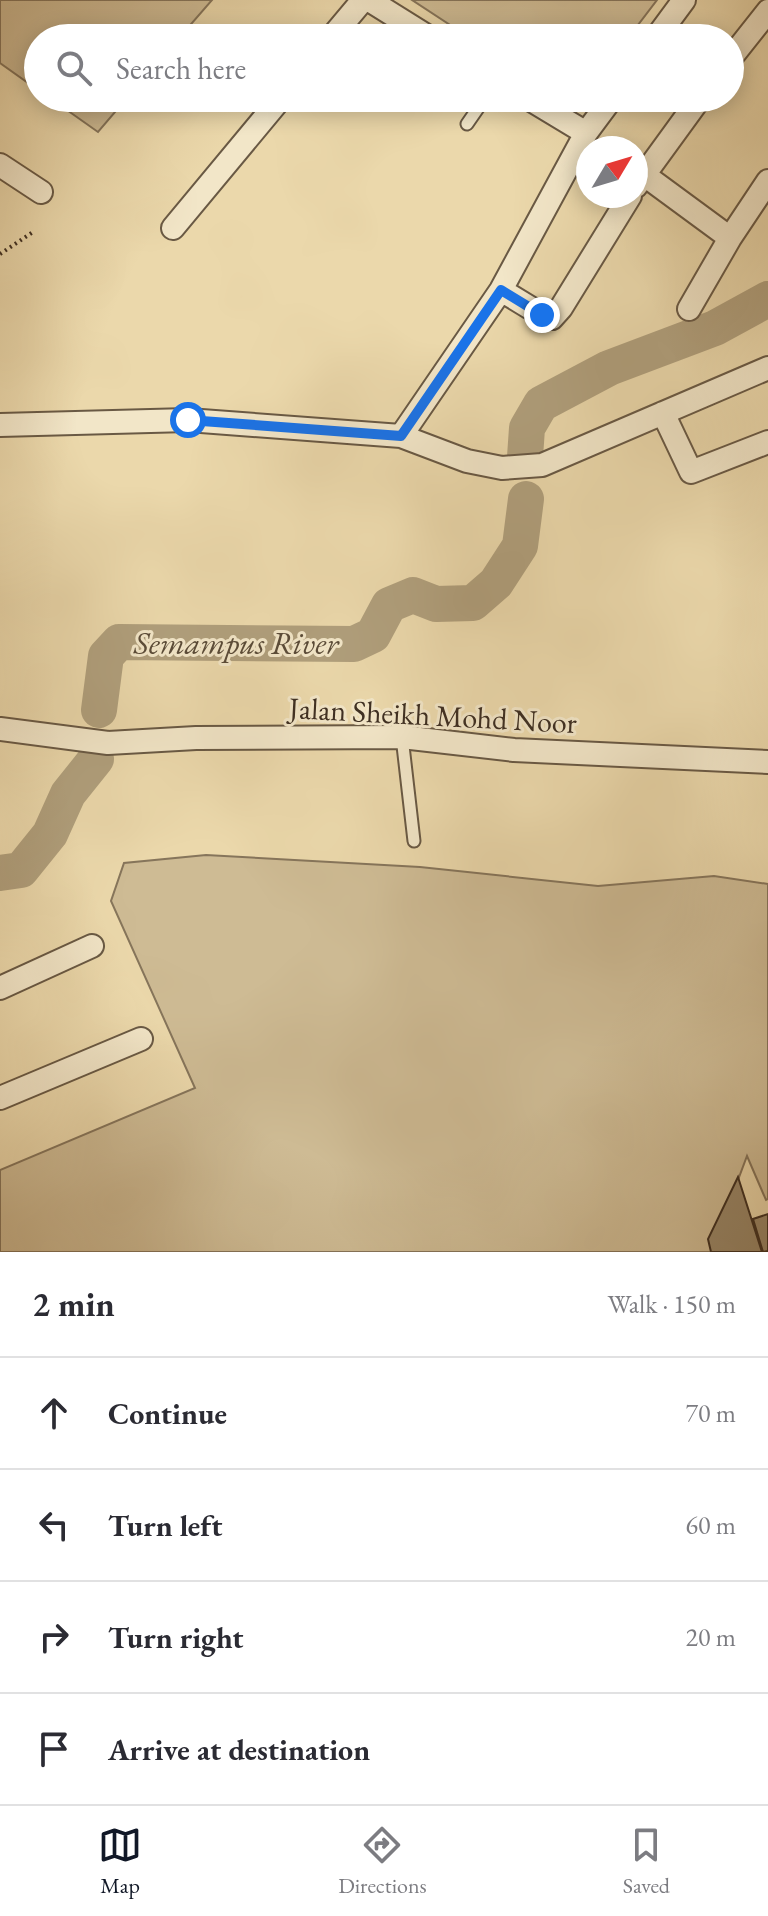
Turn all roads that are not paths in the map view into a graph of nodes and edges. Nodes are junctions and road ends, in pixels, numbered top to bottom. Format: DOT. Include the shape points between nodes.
graph roads {
  1 [pos="363,0"];
  2 [pos="369,0"];
  3 [pos="684,0"];
  4 [pos="768,11"];
  5 [pos="343,24"];
  6 [pos="408,24"];
  7 [pos="666,24"];
  8 [pos="744,41"];
  9 [pos="269,112"];
  10 [pos="475,112"];
  11 [pos="551,112"];
  12 [pos="602,112"];
  13 [pos="690,112"];
  14 [pos="467,124"];
  15 [pos="586,133"];
  16 [pos="0,165"];
  17 [pos="648,169"];
  18 [pos="768,181"];
  19 [pos="648,185"];
  20 [pos="41,192"];
  21 [pos="623,208"];
  22 [pos="173,228"];
  23 [pos="730,238"];
  24 [pos="501,290"];
  25 [pos="689,309"];
  26 [pos="768,368"];
  27 [pos="663,413"];
  28 [pos="0,425"];
  29 [pos="401,436"];
  30 [pos="768,442"];
  31 [pos="0,729"];
  32 [pos="402,737"];
  33 [pos="768,762"];
  34 [pos="414,841"];
  35 [pos="92,946"];
  36 [pos="0,988"];
  37 [pos="141,1039"];
  38 [pos="0,1098"];
  1 -- 5 [label="street"];
  2 -- 6 [label="street"];
  3 -- 7 [label="street"];
  4 -- 8 [label="street"];
  9 -- 22 [label="street"];
  10 -- 14 [label="lane"];
  11 -- 15 [label="street"];
  12 -- 15 [label="street"];
  13 -- 17 [label="street"];
  15 -- 24 [label="street"];
  16 -- 20 [label="street"];
  18 -- 23 [label="street"];
  19 -- 23 [label="street"];
  21 -- 24 [label="street" via="552,318"];
  23 -- 25 [label="street"];
  24 -- 29 [label="street"];
  26 -- 27 [label="street"];
  27 -- 29 [label="street" via="542,465 502,468 467,461"];
  27 -- 30 [label="street" via="691,472"];
  28 -- 29 [label="street" via="188,420"];
  31 -- 32 [label="street, Jalan Sheikh Mohd Noor" via="108,743"];
  32 -- 33 [label="street, Jalan Sheikh Mohd Noor" via="514,750"];
  32 -- 34 [label="lane"];
  35 -- 36 [label="street"];
  37 -- 38 [label="street"];
}
